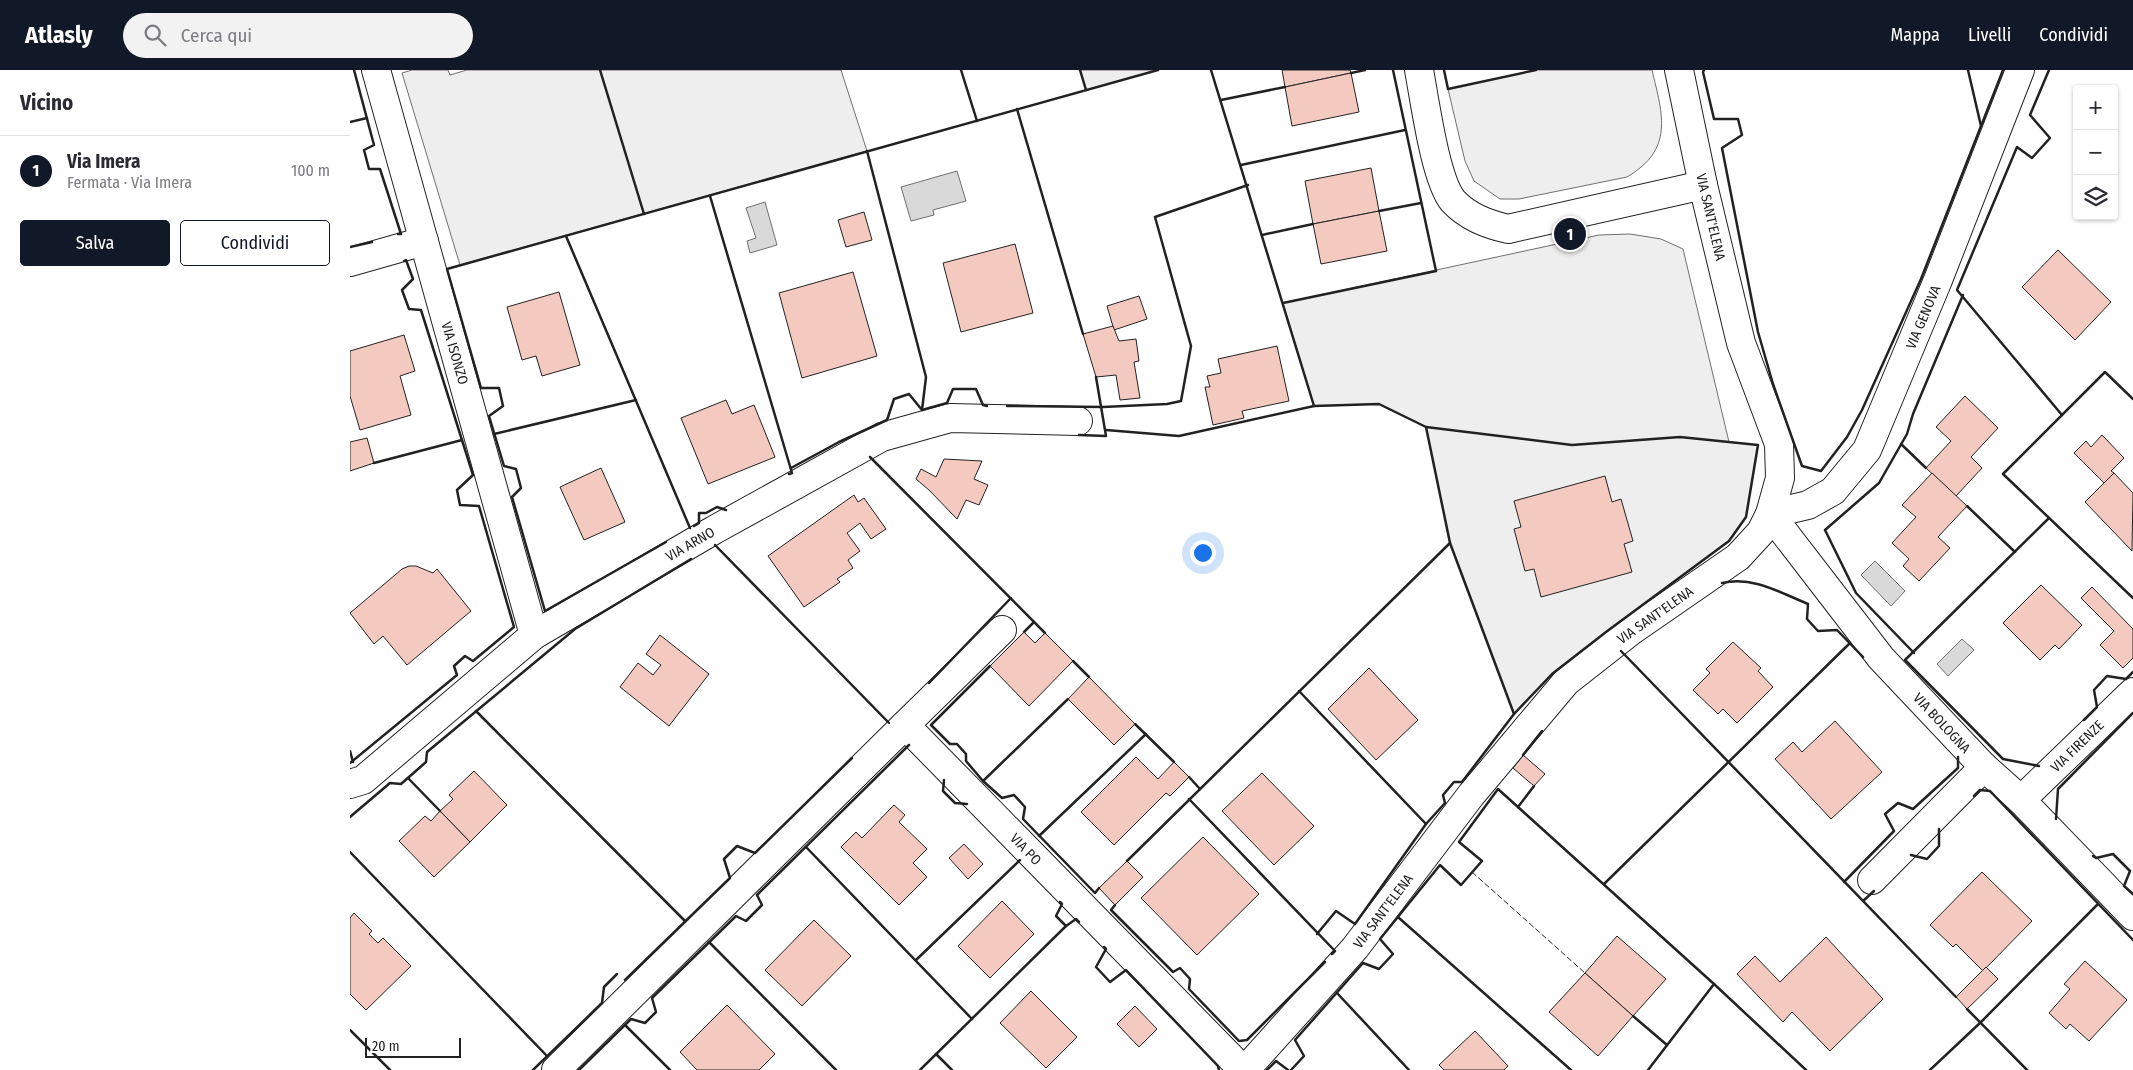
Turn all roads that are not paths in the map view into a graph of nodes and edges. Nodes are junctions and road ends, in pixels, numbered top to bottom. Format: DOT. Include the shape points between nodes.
graph roads {
  1 [pos="376,70"];
  2 [pos="1419,70"];
  3 [pos="1679,70"];
  4 [pos="2020,70"];
  5 [pos="1703,185"];
  6 [pos="424,241"];
  7 [pos="350,262"];
  8 [pos="1078,421"];
  9 [pos="1770,514"];
  10 [pos="1002,630"];
  11 [pos="534,635"];
  12 [pos="2133,692"];
  13 [pos="905,725"];
  14 [pos="1984,767"];
  15 [pos="350,784"];
  16 [pos="2021,800"];
  17 [pos="1872,880"];
  18 [pos="2133,916"];
  19 [pos="556,1070"];
  20 [pos="1244,1070"];
  1 -- 6 [label="street, VIA ISONZO"];
  2 -- 5 [label="street" via="1442,180 1453,200 1487,224 1508,229"];
  3 -- 5 [label="street, VIA SANT'ELENA"];
  4 -- 9 [label="street, VIA GENOVA" via="1868,450 1833,491 1808,505"];
  5 -- 9 [label="street, VIA SANT'ELENA" via="1741,343 1779,444 1780,478"];
  6 -- 7 [label="street"];
  6 -- 11 [label="street, VIA ISONZO"];
  8 -- 11 [label="street, VIA ARNO" via="950,418 882,437"];
  9 -- 14 [label="street, VIA BOLOGNA" via="1881,658"];
  9 -- 20 [label="street, VIA SANT'ELENA" via="1761,532 1738,557 1631,631 1566,682 1470,795 1355,948"];
  10 -- 13 [label="street"];
  11 -- 15 [label="street, VIA ARNO" via="363,780"];
  12 -- 16 [label="street, VIA FIRENZE"];
  13 -- 19 [label="street"];
  13 -- 20 [label="street, VIA PO"];
  14 -- 16 [label="street, VIA BOLOGNA"];
  14 -- 17 [label="street"];
  16 -- 18 [label="street, VIA BOLOGNA"];
}
